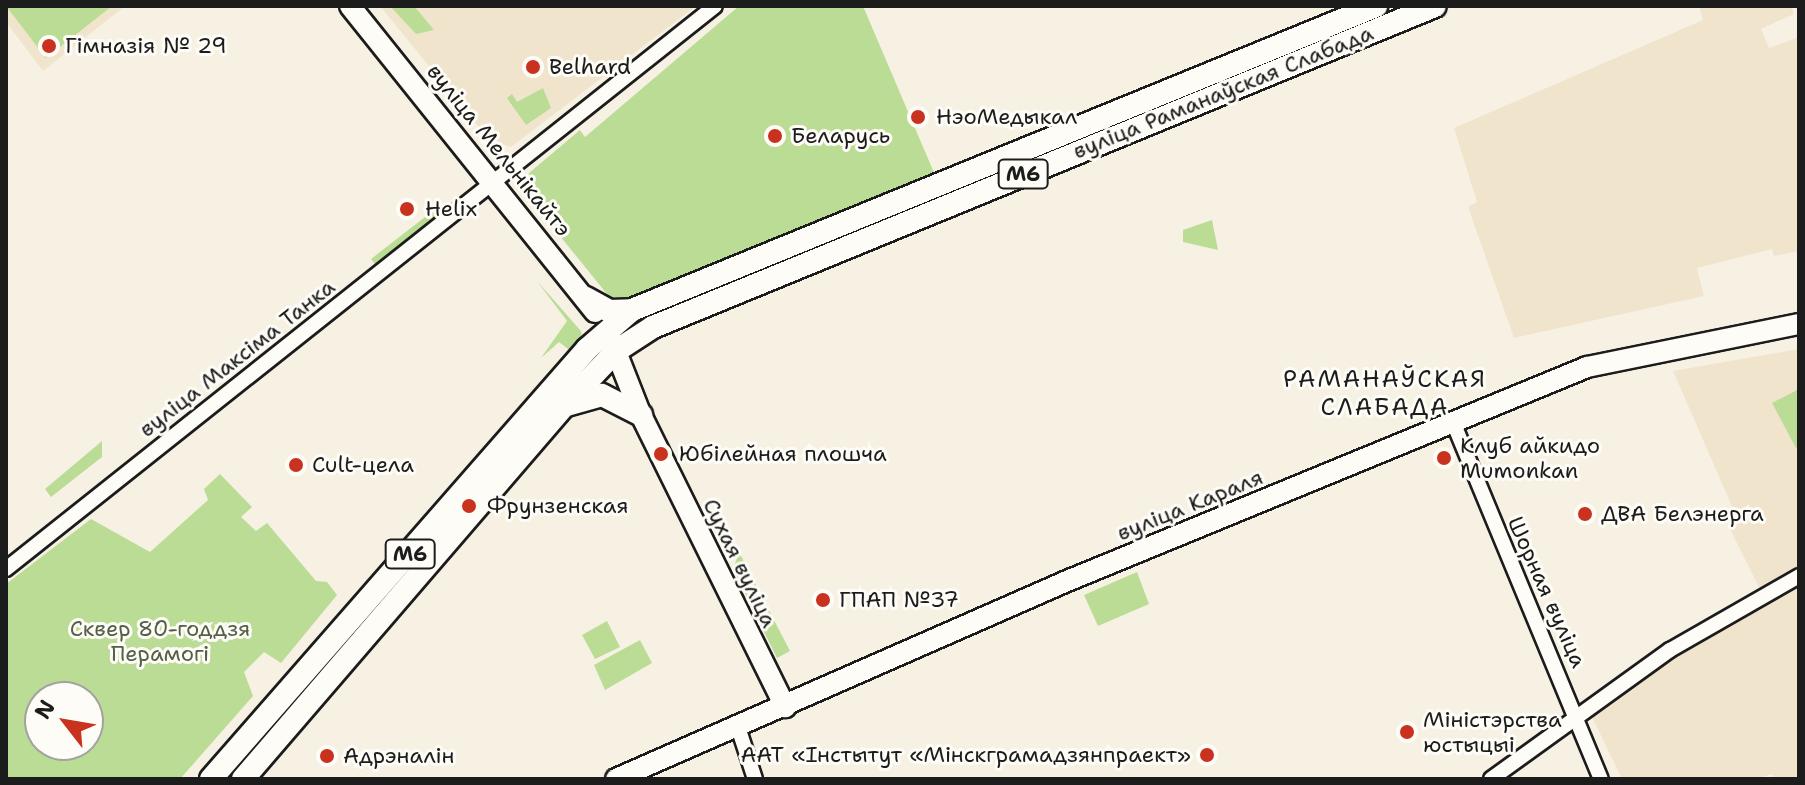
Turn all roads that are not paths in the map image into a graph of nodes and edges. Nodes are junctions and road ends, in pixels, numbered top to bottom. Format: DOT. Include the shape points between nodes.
graph roads {
  1 [pos="350,6"];
  2 [pos="715,6"];
  3 [pos="1376,6"];
  4 [pos="1435,6"];
  5 [pos="495,183"];
  6 [pos="586,298"];
  7 [pos="632,310"];
  8 [pos="1799,324"];
  9 [pos="606,327"];
  10 [pos="616,351"];
  11 [pos="565,405"];
  12 [pos="641,415"];
  13 [pos="1453,422"];
  14 [pos="6,569"];
  15 [pos="1799,576"];
  16 [pos="785,707"];
  17 [pos="1578,713"];
  18 [pos="738,727"];
  19 [pos="211,779"];
  20 [pos="243,779"];
  21 [pos="616,779"];
  22 [pos="755,779"];
  23 [pos="1491,779"];
  24 [pos="1601,779"];
  1 -- 5 [label="main road, вуліца Мельнікайтэ"];
  2 -- 5 [label="street, вуліца Максіма Танка"];
  3 -- 7 [label="main road, вуліца Раманаўская Слабада / М6"];
  4 -- 10 [label="main road, вуліца Раманаўская Слабада / М6" via="653,327"];
  5 -- 6 [label="main road, вуліца Мельнікайтэ"];
  5 -- 14 [label="street, вуліца Максіма Танка"];
  6 -- 7 [label="main road" via="607,310"];
  6 -- 9 [label="main road, вуліца Мельнікайтэ"];
  7 -- 9 [label="main road, вуліца Раманаўская Слабада / М6"];
  8 -- 13 [label="main road, вуліца Караля" via="1618,358"];
  9 -- 10 [label="main road, вуліца Мельнікайтэ"];
  9 -- 19 [label="main road, М6"];
  10 -- 11 [label="main road, М6"];
  10 -- 12 [label="main road, Сухая вуліца"];
  11 -- 12 [label="main road" via="602,395"];
  11 -- 20 [label="main road, М6"];
  12 -- 16 [label="main road, Сухая вуліца"];
  13 -- 16 [label="main road, вуліца Караля" via="1072,579"];
  13 -- 17 [label="street, Шорная вуліца" via="1486,509"];
  15 -- 17 [label="street" via="1744,604"];
  16 -- 18 [label="main road, вуліца Караля"];
  17 -- 23 [label="street"];
  17 -- 24 [label="street, Шорная вуліца" via="1578,730"];
  18 -- 21 [label="main road, вуліца Караля"];
  18 -- 22 [label="street"];
}
